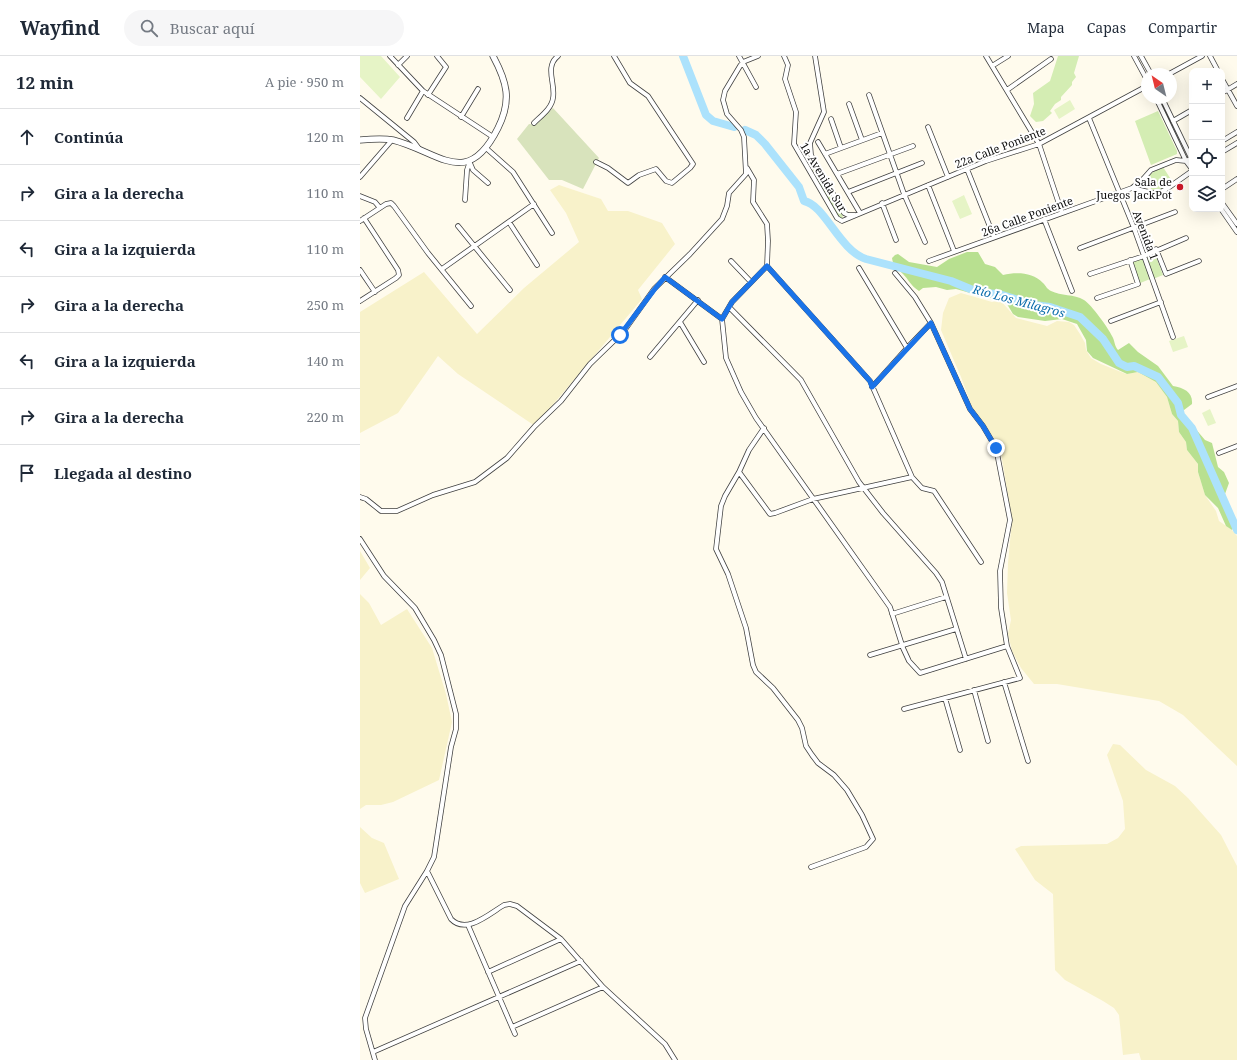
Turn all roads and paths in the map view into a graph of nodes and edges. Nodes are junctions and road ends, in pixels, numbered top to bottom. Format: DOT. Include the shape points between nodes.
graph roads {
  1 [pos="390,56"];
  2 [pos="407,56"];
  3 [pos="437,56"];
  4 [pos="493,56"];
  5 [pos="558,56"];
  6 [pos="614,56"];
  7 [pos="739,56"];
  8 [pos="758,56"];
  9 [pos="784,56"];
  10 [pos="815,56"];
  11 [pos="986,56"];
  12 [pos="1008,56"];
  13 [pos="1134,56"];
  14 [pos="1141,56"];
  15 [pos="1202,56"];
  16 [pos="1210,56"];
  17 [pos="1051,59"];
  18 [pos="743,62"];
  19 [pos="398,65"];
  20 [pos="992,66"];
  21 [pos="1148,68"];
  22 [pos="1216,68"];
  23 [pos="1141,69"];
  24 [pos="1177,70"];
  25 [pos="1225,84"];
  26 [pos="1237,84"];
  27 [pos="756,87"];
  28 [pos="478,89"];
  29 [pos="1141,89"];
  30 [pos="1007,90"];
  31 [pos="1228,90"];
  32 [pos="423,91"];
  33 [pos="1225,92"];
  34 [pos="428,94"];
  35 [pos="869,95"];
  36 [pos="360,98"];
  37 [pos="849,104"];
  38 [pos="1159,104"];
  39 [pos="1165,104"];
  40 [pos="1237,106"];
  41 [pos="1189,112"];
  42 [pos="461,117"];
  43 [pos="407,118"];
  44 [pos="1089,118"];
  45 [pos="831,119"];
  46 [pos="1173,121"];
  47 [pos="534,123"];
  48 [pos="928,127"];
  49 [pos="1237,132"];
  50 [pos="882,133"];
  51 [pos="493,137"];
  52 [pos="360,140"];
  53 [pos="392,140"];
  54 [pos="862,140"];
  55 [pos="1224,140"];
  56 [pos="818,142"];
  57 [pos="1237,143"];
  58 [pos="1039,144"];
  59 [pos="913,146"];
  60 [pos="486,148"];
  61 [pos="841,148"];
  62 [pos="420,150"];
  63 [pos="1225,150"];
  64 [pos="1189,153"];
  65 [pos="825,154"];
  66 [pos="890,154"];
  67 [pos="1189,160"];
  68 [pos="1186,161"];
  69 [pos="470,162"];
  70 [pos="596,162"];
  71 [pos="922,163"];
  72 [pos="1189,166"];
  73 [pos="747,168"];
  74 [pos="967,169"];
  75 [pos="1189,172"];
  76 [pos="897,173"];
  77 [pos="837,174"];
  78 [pos="360,177"];
  79 [pos="948,177"];
  80 [pos="1143,179"];
  81 [pos="1237,179"];
  82 [pos="488,183"];
  83 [pos="928,185"];
  84 [pos="1225,186"];
  85 [pos="1132,188"];
  86 [pos="848,192"];
  87 [pos="1120,192"];
  88 [pos="1150,192"];
  89 [pos="904,194"];
  90 [pos="360,196"];
  91 [pos="465,200"];
  92 [pos="882,203"];
  93 [pos="534,204"];
  94 [pos="1225,207"];
  95 [pos="380,208"];
  96 [pos="1175,212"];
  97 [pos="1223,212"];
  98 [pos="844,213"];
  99 [pos="860,213"];
  100 [pos="1062,213"];
  101 [pos="855,215"];
  102 [pos="1044,219"];
  103 [pos="362,220"];
  104 [pos="842,221"];
  105 [pos="509,222"];
  106 [pos="1237,224"];
  107 [pos="458,226"];
  108 [pos="1134,228"];
  109 [pos="1237,232"];
  110 [pos="552,233"];
  111 [pos="994,237"];
  112 [pos="1186,238"];
  113 [pos="896,240"];
  114 [pos="925,242"];
  115 [pos="475,246"];
  116 [pos="1080,248"];
  117 [pos="1156,250"];
  118 [pos="954,251"];
  119 [pos="1144,256"];
  120 [pos="1130,260"];
  121 [pos="732,261"];
  122 [pos="928,261"];
  123 [pos="1199,261"];
  124 [pos="537,265"];
  125 [pos="767,266"];
  126 [pos="858,268"];
  127 [pos="442,269"];
  128 [pos="360,270"];
  129 [pos="895,273"];
  130 [pos="1090,274"];
  131 [pos="665,277"];
  132 [pos="751,282"];
  133 [pos="510,290"];
  134 [pos="1072,291"];
  135 [pos="375,292"];
  136 [pos="1097,298"];
  137 [pos="698,300"];
  138 [pos="360,301"];
  139 [pos="1161,302"];
  140 [pos="471,306"];
  141 [pos="728,307"];
  142 [pos="722,319"];
  143 [pos="1111,321"];
  144 [pos="680,322"];
  145 [pos="931,323"];
  146 [pos="1173,337"];
  147 [pos="907,348"];
  148 [pos="650,357"];
  149 [pos="704,362"];
  150 [pos="1237,386"];
  151 [pos="872,387"];
  152 [pos="1208,398"];
  153 [pos="764,428"];
  154 [pos="1237,446"];
  155 [pos="1219,453"];
  156 [pos="739,472"];
  157 [pos="912,477"];
  158 [pos="863,487"];
  159 [pos="360,497"];
  160 [pos="813,499"];
  161 [pos="360,539"];
  162 [pos="981,562"];
  163 [pos="946,597"];
  164 [pos="892,614"];
  165 [pos="956,629"];
  166 [pos="902,645"];
  167 [pos="1007,646"];
  168 [pos="870,655"];
  169 [pos="966,659"];
  170 [pos="1004,682"];
  171 [pos="974,690"];
  172 [pos="945,698"];
  173 [pos="904,709"];
  174 [pos="988,741"];
  175 [pos="960,750"];
  176 [pos="1028,761"];
  177 [pos="811,867"];
  178 [pos="427,872"];
  179 [pos="468,925"];
  180 [pos="561,939"];
  181 [pos="580,961"];
  182 [pos="488,972"];
  183 [pos="603,986"];
  184 [pos="499,997"];
  185 [pos="512,1027"];
  186 [pos="515,1034"];
  187 [pos="373,1052"];
  188 [pos="375,1059"];
  189 [pos="675,1060"];
  1 -- 19 [label="street"];
  2 -- 19 [label="street"];
  3 -- 34 [label="street" via="446,67"];
  4 -- 51 [label="street" via="505,82 507,103"];
  5 -- 47 [label="street" via="552,62 551,70 554,97"];
  6 -- 70 [label="street" via="630,83 648,96 693,164 672,183 666,181 656,169 639,175 628,183"];
  7 -- 18 [label="street"];
  8 -- 18 [label="street"];
  9 -- 104 [label="street, 1a Avenida Sur" via="788,65 785,79 796,112 794,144 837,218"];
  10 -- 98 [label="street" via="824,112 809,148"];
  11 -- 20 [label="street"];
  12 -- 20 [label="street"];
  13 -- 23 [label="street"];
  14 -- 21 [label="street"];
  15 -- 24 [label="street"];
  16 -- 22 [label="street"];
  17 -- 30 [label="street"];
  18 -- 27 [label="street"];
  18 -- 73 [label="street" via="722,100 727,114 743,134"];
  19 -- 32 [label="street"];
  20 -- 30 [label="street"];
  25 -- 31 [label="street"];
  26 -- 31 [label="street"];
  28 -- 42 [label="street"];
  29 -- 44 [label="street, 22a Calle Poniente"];
  30 -- 58 [label="street"];
  31 -- 33 [label="street"];
  31 -- 40 [label="street"];
  32 -- 34 [label="street"];
  32 -- 43 [label="street"];
  34 -- 42 [label="street"];
  35 -- 50 [label="street"];
  36 -- 62 [label="street" via="414,142"];
  37 -- 54 [label="street"];
  38 -- 68 [label="street"];
  39 -- 46 [label="street"];
  41 -- 46 [label="street"];
  42 -- 51 [label="street"];
  44 -- 58 [label="street, 22a Calle Poniente"];
  44 -- 87 [label="street, Avenida 1"];
  45 -- 61 [label="street"];
  46 -- 64 [label="street"];
  48 -- 79 [label="street"];
  49 -- 55 [label="street"];
  50 -- 54 [label="street"];
  50 -- 66 [label="street"];
  51 -- 60 [label="street"];
  52 -- 53 [label="street"];
  53 -- 62 [label="street"];
  53 -- 78 [label="street"];
  54 -- 61 [label="street"];
  56 -- 65 [label="street"];
  57 -- 63 [label="street"];
  58 -- 74 [label="street, 22a Calle Poniente"];
  58 -- 100 [label="street"];
  59 -- 66 [label="street"];
  60 -- 69 [label="street"];
  60 -- 93 [label="street" via="513,172"];
  61 -- 65 [label="street"];
  62 -- 69 [label="street" via="447,162"];
  65 -- 77 [label="street"];
  66 -- 76 [label="street"];
  66 -- 77 [label="street"];
  67 -- 68 [label="street, 26a Calle Poniente"];
  68 -- 72 [label="street"];
  68 -- 80 [label="street, 26a Calle Poniente" via="1176,160 1155,168"];
  69 -- 82 [label="street"];
  69 -- 91 [label="street"];
  71 -- 76 [label="street"];
  73 -- 125 [label="street" via="754,180 753,202 767,224"];
  73 -- 131 [label="street" via="743,178 729,193 722,219"];
  74 -- 79 [label="street, 22a Calle Poniente"];
  74 -- 111 [label="street"];
  75 -- 88 [label="street" via="1163,191 1156,194"];
  76 -- 86 [label="street"];
  76 -- 89 [label="street"];
  77 -- 86 [label="street"];
  79 -- 83 [label="street, 22a Calle Poniente"];
  80 -- 85 [label="street, 26a Calle Poniente"];
  80 -- 88 [label="street" via="1144,186"];
  81 -- 84 [label="street"];
  83 -- 89 [label="street, 22a Calle Poniente"];
  83 -- 118 [label="street"];
  85 -- 87 [label="street, 26a Calle Poniente"];
  85 -- 88 [label="street"];
  86 -- 99 [label="street"];
  87 -- 100 [label="street, 26a Calle Poniente"];
  87 -- 108 [label="street, Avenida 1"];
  89 -- 92 [label="street, 22a Calle Poniente"];
  89 -- 114 [label="street"];
  90 -- 95 [label="street" via="375,202"];
  92 -- 99 [label="street, 22a Calle Poniente"];
  92 -- 113 [label="street"];
  93 -- 105 [label="street"];
  93 -- 110 [label="street"];
  94 -- 106 [label="street"];
  95 -- 103 [label="street"];
  95 -- 127 [label="street" via="391,203"];
  96 -- 108 [label="street"];
  97 -- 109 [label="street"];
  98 -- 101 [label="street"];
  98 -- 104 [label="street"];
  99 -- 101 [label="street, 22a Calle Poniente"];
  100 -- 102 [label="street, 26a Calle Poniente"];
  101 -- 104 [label="street, 1a Avenida Sur"];
  102 -- 111 [label="street, 26a Calle Poniente"];
  102 -- 134 [label="street"];
  103 -- 135 [label="street" via="399,275"];
  105 -- 115 [label="street"];
  105 -- 124 [label="street"];
  107 -- 115 [label="street"];
  108 -- 116 [label="street"];
  108 -- 119 [label="street, Avenida 1"];
  111 -- 118 [label="street, 26a Calle Poniente"];
  112 -- 117 [label="street"];
  115 -- 127 [label="street"];
  115 -- 133 [label="street"];
  117 -- 119 [label="street"];
  117 -- 123 [label="street" via="1166,274"];
  118 -- 122 [label="street, 26a Calle Poniente"];
  119 -- 120 [label="street"];
  119 -- 139 [label="street, Avenida 1"];
  120 -- 130 [label="street"];
  120 -- 136 [label="street" via="1138,284"];
  121 -- 132 [label="street"];
  125 -- 132 [label="street"];
  125 -- 151 [label="street" via="870,381"];
  126 -- 147 [label="street"];
  127 -- 140 [label="street"];
  128 -- 135 [label="street"];
  129 -- 145 [label="street" via="915,297"];
  131 -- 137 [label="street"];
  131 -- 159 [label="street" via="624,331 590,364 561,401 502,462 470,484 433,495 401,511 381,511"];
  132 -- 141 [label="street"];
  135 -- 138 [label="street"];
  137 -- 142 [label="street"];
  137 -- 144 [label="street"];
  139 -- 143 [label="street"];
  139 -- 146 [label="street, Avenida 1"];
  141 -- 142 [label="street"];
  141 -- 158 [label="street" via="802,380"];
  142 -- 153 [label="street" via="726,358 742,392"];
  144 -- 148 [label="street"];
  144 -- 149 [label="street"];
  145 -- 147 [label="street"];
  145 -- 167 [label="street" via="970,409 996,448 1010,520 1000,571 1001,608"];
  147 -- 151 [label="street"];
  150 -- 152 [label="street"];
  151 -- 157 [label="street"];
  153 -- 156 [label="street" via="749,450"];
  153 -- 160 [label="street"];
  154 -- 155 [label="street"];
  156 -- 160 [label="street" via="770,514"];
  156 -- 177 [label="street" via="721,506 716,549 728,574 746,628 753,665 756,672 773,688 798,720 806,746 818,763 834,775 847,790 862,814 873,839 866,847"];
  157 -- 158 [label="street"];
  157 -- 162 [label="street" via="922,488 934,491"];
  158 -- 160 [label="street"];
  158 -- 163 [label="street" via="882,513 936,572"];
  160 -- 164 [label="street" via="890,607"];
  161 -- 178 [label="street" via="384,576 415,608 434,640 441,654 456,714 456,728 434,857"];
  163 -- 164 [label="street"];
  163 -- 165 [label="street"];
  164 -- 166 [label="street"];
  165 -- 166 [label="street"];
  165 -- 169 [label="street"];
  166 -- 168 [label="street"];
  166 -- 169 [label="street" via="909,661 920,673"];
  167 -- 169 [label="street"];
  167 -- 170 [label="street" via="1020,678"];
  170 -- 171 [label="street"];
  170 -- 176 [label="street"];
  171 -- 172 [label="street"];
  171 -- 174 [label="street"];
  172 -- 173 [label="street"];
  172 -- 175 [label="street"];
  178 -- 179 [label="street" via="451,919 456,924"];
  178 -- 187 [label="street" via="404,906 368,1006 365,1023"];
  179 -- 180 [label="street" via="510,904 517,906"];
  179 -- 182 [label="street"];
  180 -- 181 [label="street"];
  180 -- 182 [label="street"];
  181 -- 183 [label="street"];
  181 -- 184 [label="street"];
  182 -- 184 [label="street"];
  183 -- 185 [label="street"];
  183 -- 189 [label="street" via="664,1044"];
  184 -- 185 [label="street"];
  184 -- 187 [label="street"];
  185 -- 186 [label="street"];
  187 -- 188 [label="street"];
}
